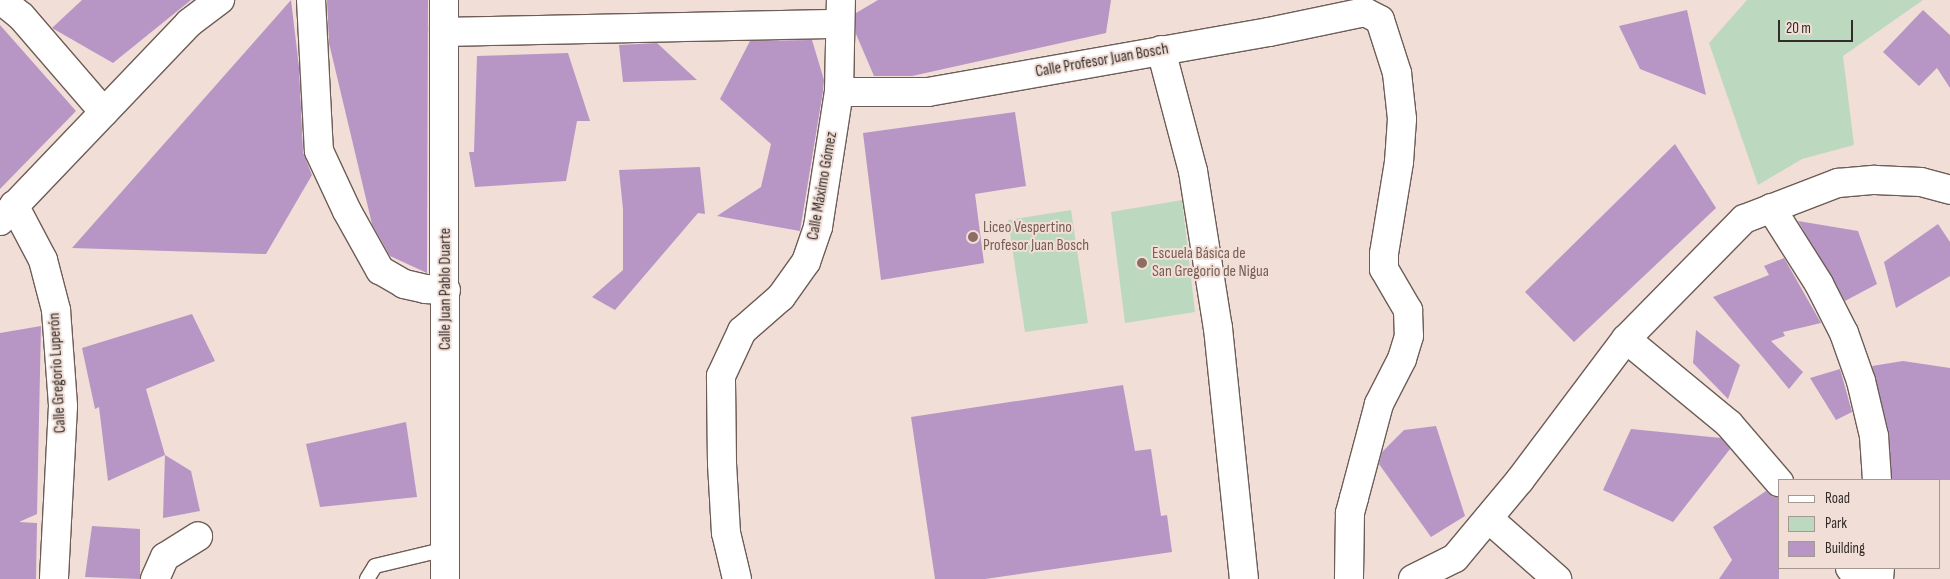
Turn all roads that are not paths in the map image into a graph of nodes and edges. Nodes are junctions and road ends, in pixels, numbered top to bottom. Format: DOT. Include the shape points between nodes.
graph roads {
  1 [pos="1,0"];
  2 [pos="220,0"];
  3 [pos="311,0"];
  4 [pos="444,0"];
  5 [pos="840,12"];
  6 [pos="444,32"];
  7 [pos="1161,50"];
  8 [pos="838,92"];
  9 [pos="104,112"];
  10 [pos="1950,190"];
  11 [pos="1771,208"];
  12 [pos="7,213"];
  13 [pos="446,290"];
  14 [pos="1626,339"];
  15 [pos="1877,479"];
  16 [pos="1778,481"];
  17 [pos="1489,519"];
  18 [pos="198,536"];
  19 [pos="446,549"];
  20 [pos="1851,569"];
  21 [pos="54,579"];
  22 [pos="155,579"];
  23 [pos="367,579"];
  24 [pos="445,579"];
  25 [pos="736,579"];
  26 [pos="1244,579"];
  27 [pos="1349,579"];
  28 [pos="1413,579"];
  29 [pos="1557,579"];
  30 [pos="1859,579"];
  1 -- 9 [label="street" via="22,16"];
  2 -- 9 [label="street" via="189,23"];
  3 -- 13 [label="street" via="319,151 323,160 380,270 404,284"];
  4 -- 6 [label="street, Calle Juan Pablo Duarte"];
  5 -- 6 [label="street"];
  5 -- 8 [label="street, Calle Máximo Gómez"];
  6 -- 13 [label="street, Calle Juan Pablo Duarte"];
  7 -- 8 [label="street, Calle Profesor Juan Bosch" via="928,92"];
  7 -- 26 [label="street" via="1193,171 1218,328"];
  7 -- 27 [label="street, Calle Profesor Juan Bosch" via="1365,12 1380,20 1397,73 1402,119 1384,269 1408,310 1409,336 1402,360 1379,404 1350,513"];
  8 -- 25 [label="street, Calle Máximo Gómez" via="818,227 806,262 781,297 742,331 721,376 726,533"];
  9 -- 12 [label="street"];
  10 -- 11 [label="street" via="1921,182 1876,180 1838,183"];
  11 -- 14 [label="street" via="1744,219"];
  11 -- 15 [label="street" via="1819,284 1844,333 1872,426"];
  12 -- 21 [label="street, Calle Gregorio Luperón" via="44,260 56,310 63,406"];
  13 -- 19 [label="street, Calle Juan Pablo Duarte"];
  14 -- 16 [label="street" via="1729,424"];
  14 -- 17 [label="street"];
  17 -- 28 [label="street" via="1455,558"];
  17 -- 29 [label="street"];
  18 -- 22 [label="street" via="165,557"];
  19 -- 23 [label="lane" via="374,566"];
  19 -- 24 [label="street, Calle Juan Pablo Duarte"];
  20 -- 30 [label="street"];
}
